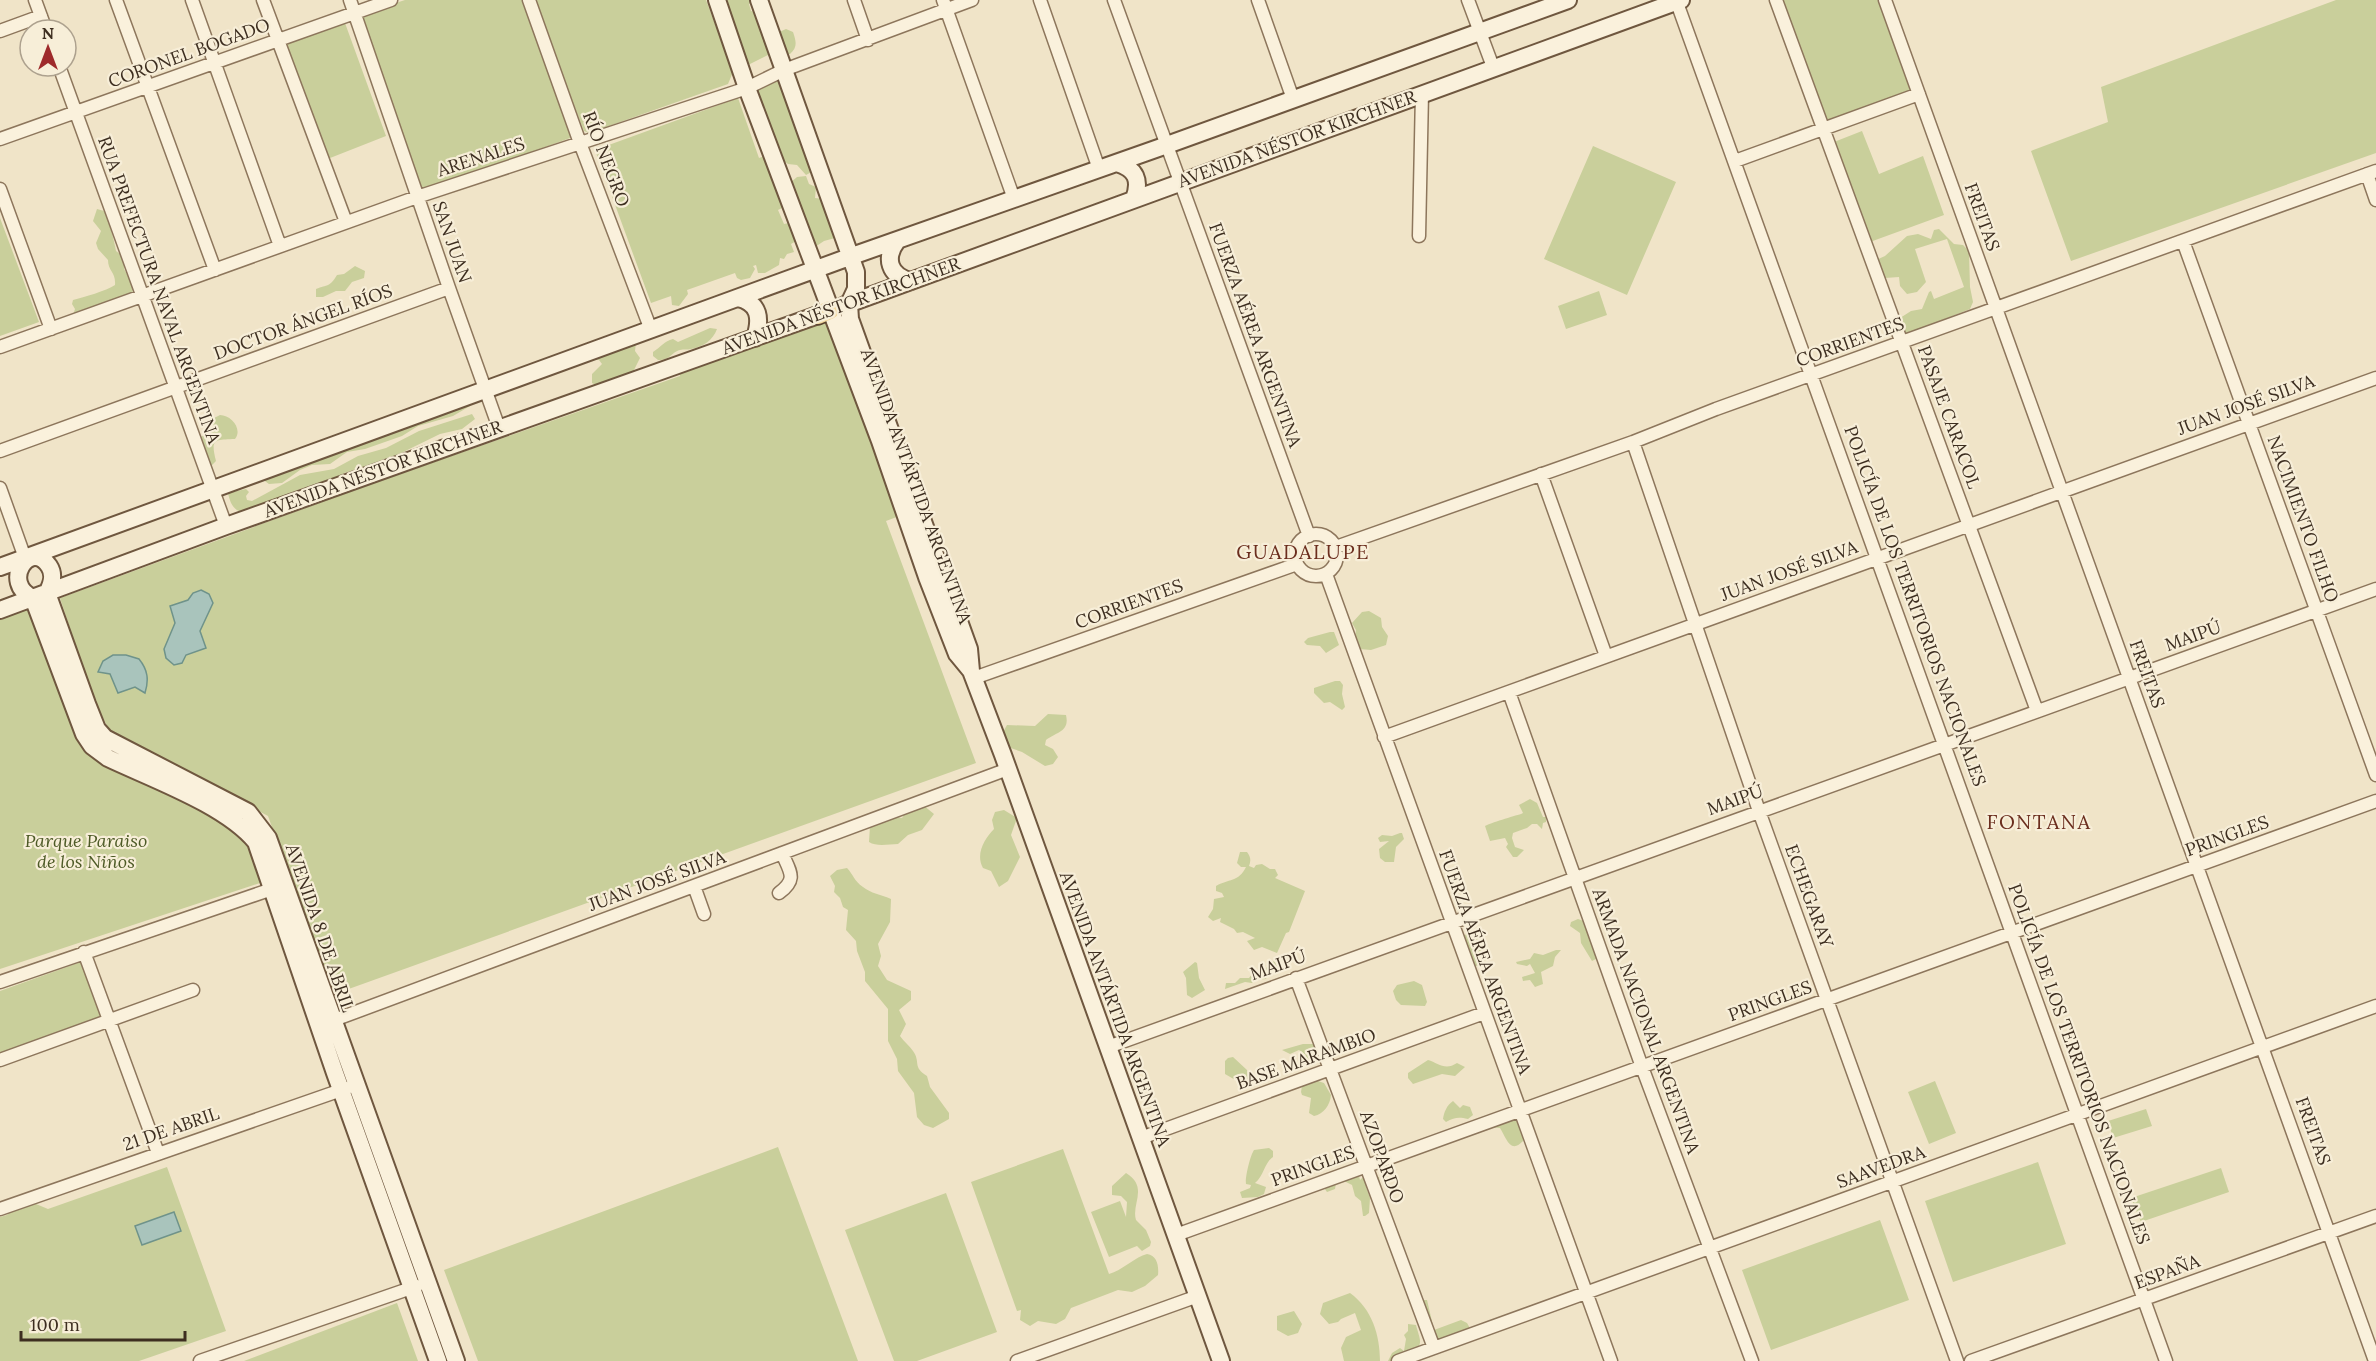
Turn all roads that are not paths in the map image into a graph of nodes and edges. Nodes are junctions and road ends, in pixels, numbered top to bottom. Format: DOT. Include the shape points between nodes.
graph roads {
  1 [pos="35,0"];
  2 [pos="116,0"];
  3 [pos="192,0"];
  4 [pos="263,0"];
  5 [pos="350,0"];
  6 [pos="391,0"];
  7 [pos="529,0"];
  8 [pos="717,0"];
  9 [pos="759,0"];
  10 [pos="854,0"];
  11 [pos="972,0"];
  12 [pos="1040,0"];
  13 [pos="1114,0"];
  14 [pos="1258,0"];
  15 [pos="1468,0"];
  16 [pos="1568,0"];
  17 [pos="1678,0"];
  18 [pos="1776,0"];
  19 [pos="1885,0"];
  20 [pos="944,4"];
  21 [pos="354,13"];
  22 [pos="41,16"];
  23 [pos="0,32"];
  24 [pos="1480,32"];
  25 [pos="278,40"];
  26 [pos="868,40"];
  27 [pos="214,63"];
  28 [pos="1492,67"];
  29 [pos="784,70"];
  30 [pos="63,78"];
  31 [pos="147,87"];
  32 [pos="747,87"];
  33 [pos="1422,93"];
  34 [pos="1919,94"];
  35 [pos="1293,99"];
  36 [pos="76,112"];
  37 [pos="1823,128"];
  38 [pos="0,139"];
  39 [pos="580,143"];
  40 [pos="1167,145"];
  41 [pos="1735,161"];
  42 [pos="1117,163"];
  43 [pos="1099,169"];
  44 [pos="2371,172"];
  45 [pos="1181,181"];
  46 [pos="0,189"];
  47 [pos="417,196"];
  48 [pos="1014,199"];
  49 [pos="1134,199"];
  50 [pos="2376,200"];
  51 [pos="346,222"];
  52 [pos="1419,236"];
  53 [pos="897,241"];
  54 [pos="2183,241"];
  55 [pos="280,246"];
  56 [pos="852,256"];
  57 [pos="215,270"];
  58 [pos="816,270"];
  59 [pos="911,281"];
  60 [pos="448,288"];
  61 [pos="142,296"];
  62 [pos="738,298"];
  63 [pos="849,304"];
  64 [pos="1996,308"];
  65 [pos="824,312"];
  66 [pos="51,328"];
  67 [pos="651,330"];
  68 [pos="755,338"];
  69 [pos="1902,342"];
  70 [pos="0,347"];
  71 [pos="1812,375"];
  72 [pos="2376,378"];
  73 [pos="176,387"];
  74 [pos="485,390"];
  75 [pos="2249,424"];
  76 [pos="499,428"];
  77 [pos="1633,442"];
  78 [pos="0,451"];
  79 [pos="1541,474"];
  80 [pos="0,488"];
  81 [pos="212,490"];
  82 [pos="2062,491"];
  83 [pos="1969,525"];
  84 [pos="226,526"];
  85 [pos="1309,536"];
  86 [pos="1336,547"];
  87 [pos="25,558"];
  88 [pos="1878,558"];
  89 [pos="1297,564"];
  90 [pos="0,567"];
  91 [pos="1326,574"];
  92 [pos="2376,589"];
  93 [pos="40,595"];
  94 [pos="0,610"];
  95 [pos="2316,611"];
  96 [pos="1694,624"];
  97 [pos="1606,656"];
  98 [pos="972,674"];
  99 [pos="2130,678"];
  100 [pos="1509,692"];
  101 [pos="2037,711"];
  102 [pos="1384,736"];
  103 [pos="1945,744"];
  104 [pos="1008,769"];
  105 [pos="2376,775"];
  106 [pos="2376,801"];
  107 [pos="1759,811"];
  108 [pos="782,853"];
  109 [pos="2198,866"];
  110 [pos="1575,877"];
  111 [pos="279,886"];
  112 [pos="694,886"];
  113 [pos="779,893"];
  114 [pos="705,914"];
  115 [pos="1451,922"];
  116 [pos="2013,932"];
  117 [pos="84,952"];
  118 [pos="1296,978"];
  119 [pos="0,982"];
  120 [pos="193,990"];
  121 [pos="1827,999"];
  122 [pos="2376,1006"];
  123 [pos="1484,1013"];
  124 [pos="110,1021"];
  125 [pos="326,1023"];
  126 [pos="1108,1047"];
  127 [pos="2263,1047"];
  128 [pos="0,1060"];
  129 [pos="1642,1066"];
  130 [pos="1330,1070"];
  131 [pos="348,1087"];
  132 [pos="1520,1111"];
  133 [pos="2079,1114"];
  134 [pos="1141,1138"];
  135 [pos="158,1153"];
  136 [pos="1366,1166"];
  137 [pos="1892,1182"];
  138 [pos="0,1209"];
  139 [pos="2376,1216"];
  140 [pos="2330,1233"];
  141 [pos="1176,1235"];
  142 [pos="1710,1248"];
  143 [pos="419,1285"];
  144 [pos="1586,1293"];
  145 [pos="1198,1296"];
  146 [pos="2144,1299"];
  147 [pos="1434,1348"];
  148 [pos="200,1361"];
  149 [pos="438,1361"];
  150 [pos="456,1361"];
  151 [pos="1017,1361"];
  152 [pos="1221,1361"];
  153 [pos="1398,1361"];
  154 [pos="1611,1361"];
  155 [pos="1752,1361"];
  156 [pos="1957,1361"];
  157 [pos="1971,1361"];
  158 [pos="2166,1361"];
  159 [pos="2375,1361"];
  1 -- 22 [label="street"];
  2 -- 31 [label="street"];
  3 -- 27 [label="street"];
  4 -- 25 [label="street"];
  5 -- 21 [label="street, SAN JUAN"];
  6 -- 21 [label="street, CORONEL BOGADO"];
  7 -- 39 [label="street, RÍO NEGRO"];
  8 -- 32 [label="main road, AVENIDA ANTÁRTIDA ARGENTINA"];
  9 -- 29 [label="main road"];
  10 -- 26 [label="street"];
  11 -- 20 [label="street, ARENALES"];
  12 -- 43 [label="street"];
  13 -- 40 [label="street, FUERZA AÉREA ARGENTINA"];
  14 -- 35 [label="street"];
  15 -- 24 [label="street"];
  16 -- 24 [label="main road"];
  17 -- 28 [label="main road, AVENIDA NÉSTOR KIRCHNER"];
  17 -- 41 [label="street, POLICÍA DE LOS TERRITORIOS NACIONALES"];
  18 -- 37 [label="street, PASAJE CARACOL"];
  19 -- 34 [label="street, FREITAS"];
  20 -- 26 [label="street, ARENALES"];
  20 -- 48 [label="street"];
  21 -- 25 [label="street, CORONEL BOGADO"];
  21 -- 47 [label="street, SAN JUAN"];
  22 -- 23 [label="street"];
  24 -- 28 [label="street"];
  24 -- 35 [label="main road"];
  25 -- 27 [label="street, CORONEL BOGADO"];
  25 -- 51 [label="street"];
  26 -- 29 [label="street, ARENALES"];
  27 -- 31 [label="street, CORONEL BOGADO"];
  27 -- 55 [label="street"];
  28 -- 33 [label="main road, AVENIDA NÉSTOR KIRCHNER"];
  29 -- 32 [label="street, ARENALES"];
  29 -- 56 [label="main road"];
  30 -- 36 [label="street, RUA PREFECTURA NAVAL ARGENTINA"];
  31 -- 36 [label="street, CORONEL BOGADO"];
  31 -- 57 [label="street"];
  32 -- 39 [label="street, ARENALES"];
  32 -- 58 [label="main road, AVENIDA ANTÁRTIDA ARGENTINA"];
  33 -- 45 [label="main road, AVENIDA NÉSTOR KIRCHNER"];
  33 -- 52 [label="street"];
  34 -- 37 [label="street"];
  34 -- 64 [label="street, FREITAS"];
  35 -- 40 [label="main road"];
  36 -- 38 [label="street, CORONEL BOGADO"];
  36 -- 61 [label="street, RUA PREFECTURA NAVAL ARGENTINA"];
  37 -- 41 [label="street"];
  37 -- 69 [label="street, PASAJE CARACOL"];
  39 -- 47 [label="street, ARENALES"];
  39 -- 67 [label="street, RÍO NEGRO"];
  40 -- 42 [label="main road"];
  40 -- 45 [label="street, FUERZA AÉREA ARGENTINA"];
  41 -- 71 [label="street, POLICÍA DE LOS TERRITORIOS NACIONALES"];
  42 -- 43 [label="main road"];
  42 -- 49 [label="main road" via="1134,171 1138,180"];
  43 -- 48 [label="main road"];
  44 -- 50 [label="street"];
  44 -- 54 [label="street, CORRIENTES"];
  45 -- 49 [label="main road, AVENIDA NÉSTOR KIRCHNER"];
  45 -- 85 [label="street, FUERZA AÉREA ARGENTINA"];
  46 -- 66 [label="street"];
  47 -- 51 [label="street, ARENALES"];
  47 -- 60 [label="street, SAN JUAN"];
  48 -- 53 [label="main road"];
  49 -- 59 [label="main road, AVENIDA NÉSTOR KIRCHNER"];
  51 -- 55 [label="street, ARENALES"];
  53 -- 56 [label="main road"];
  53 -- 59 [label="main road" via="891,249 893,272"];
  54 -- 64 [label="street, CORRIENTES"];
  54 -- 75 [label="street, NACIMIENTO FILHO"];
  55 -- 57 [label="street, ARENALES"];
  56 -- 58 [label="main road"];
  56 -- 63 [label="main road" via="856,290"];
  57 -- 61 [label="street, ARENALES"];
  58 -- 62 [label="main road"];
  58 -- 65 [label="main road, AVENIDA ANTÁRTIDA ARGENTINA"];
  59 -- 63 [label="main road, AVENIDA NÉSTOR KIRCHNER"];
  60 -- 73 [label="street, DOCTOR ÁNGEL RÍOS"];
  60 -- 74 [label="street, SAN JUAN"];
  61 -- 66 [label="street, ARENALES"];
  61 -- 73 [label="street, RUA PREFECTURA NAVAL ARGENTINA"];
  62 -- 67 [label="main road"];
  62 -- 68 [label="main road" via="750,302 758,313"];
  63 -- 65 [label="main road, AVENIDA NÉSTOR KIRCHNER"];
  63 -- 98 [label="main road, AVENIDA ANTÁRTIDA ARGENTINA" via="850,319 873,386 969,649"];
  64 -- 69 [label="street, CORRIENTES"];
  64 -- 82 [label="street, FREITAS"];
  65 -- 68 [label="main road, AVENIDA NÉSTOR KIRCHNER"];
  65 -- 98 [label="main road, AVENIDA ANTÁRTIDA ARGENTINA" via="957,654"];
  66 -- 70 [label="street, ARENALES"];
  67 -- 74 [label="main road"];
  68 -- 76 [label="main road, AVENIDA NÉSTOR KIRCHNER"];
  69 -- 71 [label="street, CORRIENTES"];
  69 -- 83 [label="street, PASAJE CARACOL"];
  71 -- 77 [label="street, CORRIENTES"];
  71 -- 88 [label="street, POLICÍA DE LOS TERRITORIOS NACIONALES"];
  72 -- 75 [label="street, JUAN JOSÉ SILVA"];
  73 -- 78 [label="street, DOCTOR ÁNGEL RÍOS"];
  73 -- 81 [label="street, RUA PREFECTURA NAVAL ARGENTINA"];
  74 -- 76 [label="street, SAN JUAN"];
  74 -- 81 [label="main road"];
  75 -- 82 [label="street, JUAN JOSÉ SILVA"];
  75 -- 95 [label="street, NACIMIENTO FILHO"];
  76 -- 84 [label="main road, AVENIDA NÉSTOR KIRCHNER"];
  77 -- 79 [label="street, CORRIENTES"];
  77 -- 96 [label="street, ECHEGARAY"];
  79 -- 86 [label="street, CORRIENTES"];
  79 -- 97 [label="street"];
  80 -- 87 [label="street"];
  81 -- 84 [label="street, RUA PREFECTURA NAVAL ARGENTINA"];
  81 -- 87 [label="main road"];
  82 -- 83 [label="street, JUAN JOSÉ SILVA"];
  82 -- 99 [label="street, FREITAS"];
  83 -- 88 [label="street, JUAN JOSÉ SILVA"];
  83 -- 101 [label="street, PASAJE CARACOL"];
  84 -- 93 [label="main road, AVENIDA NÉSTOR KIRCHNER"];
  85 -- 86 [label="street" via="1329,539"];
  85 -- 89 [label="street" via="1297,547"];
  86 -- 91 [label="street" via="1336,563"];
  87 -- 90 [label="main road"];
  87 -- 93 [label="main road" via="13,573 13,583 18,590"];
  87 -- 93 [label="main road" via="44,561 51,568 52,585"];
  88 -- 96 [label="street, JUAN JOSÉ SILVA"];
  88 -- 103 [label="street, POLICÍA DE LOS TERRITORIOS NACIONALES"];
  89 -- 91 [label="street" via="1309,575"];
  89 -- 98 [label="street, CORRIENTES"];
  91 -- 102 [label="street, FUERZA AÉREA ARGENTINA"];
  92 -- 95 [label="street, MAIPÚ"];
  93 -- 94 [label="main road, AVENIDA NÉSTOR KIRCHNER"];
  93 -- 111 [label="main road, AVENIDA 8 DE ABRIL" via="74,710 92,746 108,758 219,811 245,828"];
  95 -- 99 [label="street, MAIPÚ"];
  95 -- 105 [label="street, NACIMIENTO FILHO"];
  96 -- 97 [label="street, JUAN JOSÉ SILVA"];
  96 -- 107 [label="street, ECHEGARAY"];
  97 -- 100 [label="street, JUAN JOSÉ SILVA"];
  98 -- 104 [label="main road, AVENIDA ANTÁRTIDA ARGENTINA"];
  99 -- 101 [label="street, MAIPÚ"];
  99 -- 109 [label="street, FREITAS"];
  100 -- 102 [label="street, JUAN JOSÉ SILVA"];
  100 -- 110 [label="street, ARMADA NACIONAL ARGENTINA"];
  101 -- 103 [label="street, MAIPÚ"];
  102 -- 115 [label="street, FUERZA AÉREA ARGENTINA"];
  103 -- 107 [label="street, MAIPÚ"];
  103 -- 116 [label="street, POLICÍA DE LOS TERRITORIOS NACIONALES"];
  104 -- 108 [label="street, JUAN JOSÉ SILVA"];
  104 -- 126 [label="main road, AVENIDA ANTÁRTIDA ARGENTINA"];
  106 -- 109 [label="street, PRINGLES"];
  107 -- 110 [label="street, MAIPÚ"];
  107 -- 121 [label="street, ECHEGARAY"];
  108 -- 112 [label="street, JUAN JOSÉ SILVA"];
  108 -- 113 [label="street" via="792,877 790,885"];
  109 -- 116 [label="street, PRINGLES"];
  109 -- 127 [label="street, FREITAS"];
  110 -- 115 [label="street, MAIPÚ"];
  110 -- 129 [label="street, ARMADA NACIONAL ARGENTINA"];
  111 -- 117 [label="street"];
  111 -- 125 [label="main road, AVENIDA 8 DE ABRIL"];
  112 -- 114 [label="street"];
  112 -- 125 [label="street, JUAN JOSÉ SILVA"];
  115 -- 118 [label="street, MAIPÚ"];
  115 -- 123 [label="street, FUERZA AÉREA ARGENTINA"];
  116 -- 121 [label="street, PRINGLES"];
  116 -- 133 [label="street, POLICÍA DE LOS TERRITORIOS NACIONALES"];
  117 -- 119 [label="street"];
  117 -- 124 [label="street"];
  118 -- 126 [label="street, MAIPÚ"];
  118 -- 130 [label="street, AZOPARDO"];
  120 -- 124 [label="street"];
  121 -- 129 [label="street, PRINGLES"];
  121 -- 137 [label="street, ECHEGARAY"];
  122 -- 127 [label="street, SAAVEDRA"];
  123 -- 130 [label="street, BASE MARAMBIO"];
  123 -- 132 [label="street, FUERZA AÉREA ARGENTINA"];
  124 -- 128 [label="street"];
  124 -- 135 [label="street"];
  125 -- 131 [label="main road, AVENIDA 8 DE ABRIL"];
  126 -- 134 [label="main road, AVENIDA ANTÁRTIDA ARGENTINA"];
  127 -- 133 [label="street, SAAVEDRA"];
  127 -- 140 [label="street, FREITAS"];
  129 -- 132 [label="street, PRINGLES"];
  129 -- 142 [label="street, ARMADA NACIONAL ARGENTINA"];
  130 -- 134 [label="street, BASE MARAMBIO"];
  130 -- 136 [label="street, AZOPARDO"];
  131 -- 135 [label="street, 21 DE ABRIL"];
  131 -- 143 [label="main road, AVENIDA 8 DE ABRIL"];
  132 -- 136 [label="street, PRINGLES"];
  132 -- 144 [label="street, FUERZA AÉREA ARGENTINA"];
  133 -- 137 [label="street, SAAVEDRA"];
  133 -- 146 [label="street, POLICÍA DE LOS TERRITORIOS NACIONALES"];
  134 -- 141 [label="main road, AVENIDA ANTÁRTIDA ARGENTINA"];
  135 -- 138 [label="street, 21 DE ABRIL"];
  136 -- 141 [label="street, PRINGLES"];
  136 -- 147 [label="street, AZOPARDO"];
  137 -- 142 [label="street, SAAVEDRA"];
  137 -- 156 [label="street, ECHEGARAY"];
  139 -- 140 [label="street, ESPAÑA"];
  140 -- 146 [label="street, ESPAÑA"];
  140 -- 159 [label="street, FREITAS"];
  141 -- 145 [label="main road, AVENIDA ANTÁRTIDA ARGENTINA"];
  142 -- 144 [label="street, SAAVEDRA"];
  142 -- 155 [label="street, ARMADA NACIONAL ARGENTINA"];
  143 -- 148 [label="street"];
  143 -- 149 [label="main road, AVENIDA 8 DE ABRIL"];
  143 -- 150 [label="main road, AVENIDA 8 DE ABRIL"];
  144 -- 147 [label="street, SAAVEDRA"];
  144 -- 154 [label="street, FUERZA AÉREA ARGENTINA"];
  145 -- 151 [label="street"];
  145 -- 152 [label="main road, AVENIDA ANTÁRTIDA ARGENTINA"];
  146 -- 157 [label="street, ESPAÑA"];
  146 -- 158 [label="street, POLICÍA DE LOS TERRITORIOS NACIONALES"];
  147 -- 153 [label="street, SAAVEDRA"];
}
